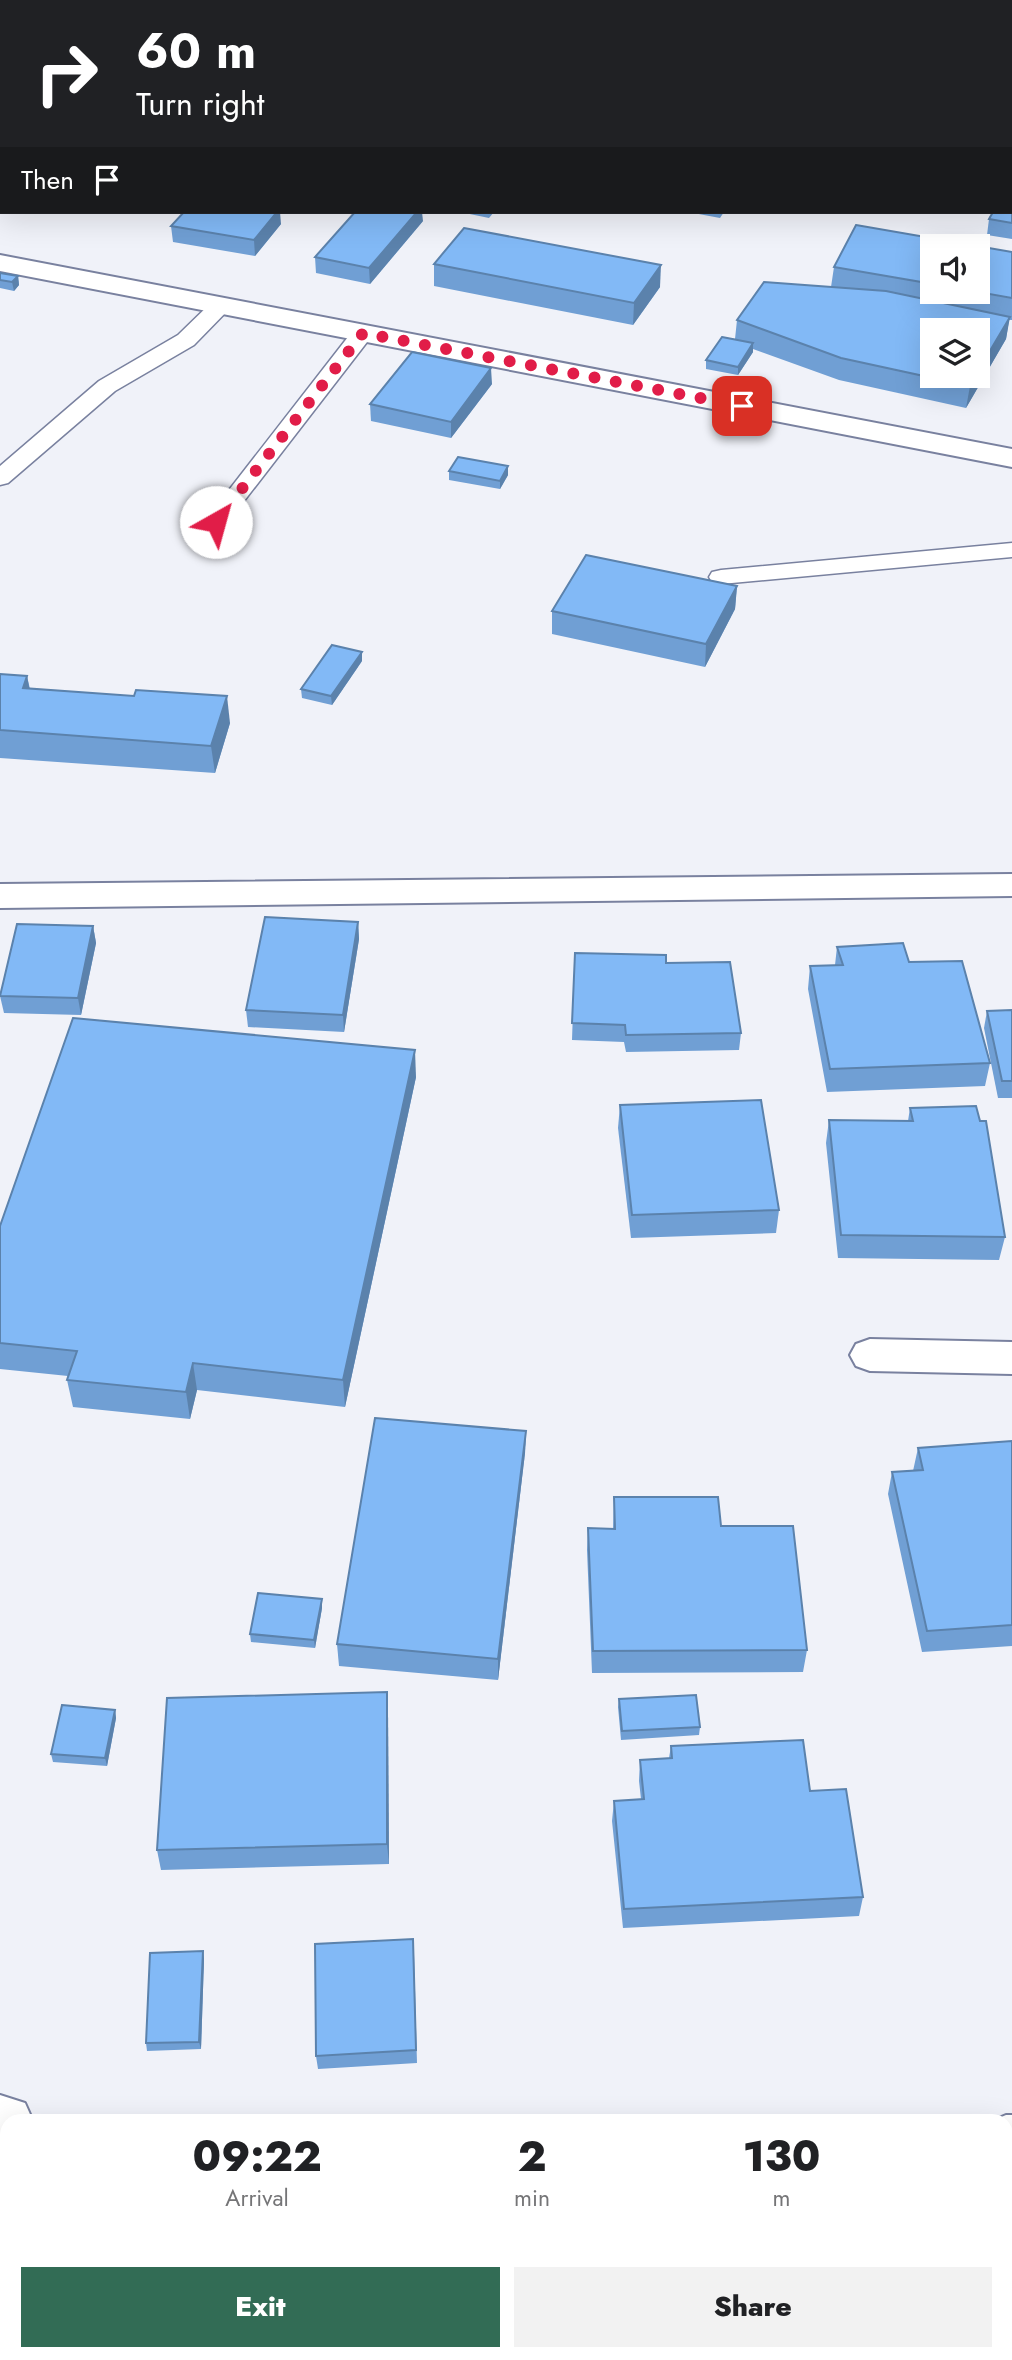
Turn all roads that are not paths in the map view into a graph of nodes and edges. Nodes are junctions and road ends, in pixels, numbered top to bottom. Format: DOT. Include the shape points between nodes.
graph roads {
  1 [pos="0,262"];
  2 [pos="222,305"];
  3 [pos="363,333"];
  4 [pos="1012,458"];
  5 [pos="0,478"];
  6 [pos="216,522"];
  7 [pos="1012,550"];
  8 [pos="721,577"];
  9 [pos="1012,885"];
  10 [pos="0,896"];
  11 [pos="870,1355"];
  12 [pos="1012,1358"];
  1 -- 2 [label="street"];
  2 -- 3 [label="street"];
  2 -- 5 [label="lane" via="186,340 107,386"];
  3 -- 4 [label="street"];
  3 -- 6 [label="lane"];
  7 -- 8 [label="lane"];
  9 -- 10 [label="street"];
  11 -- 12 [label="street"];
}
